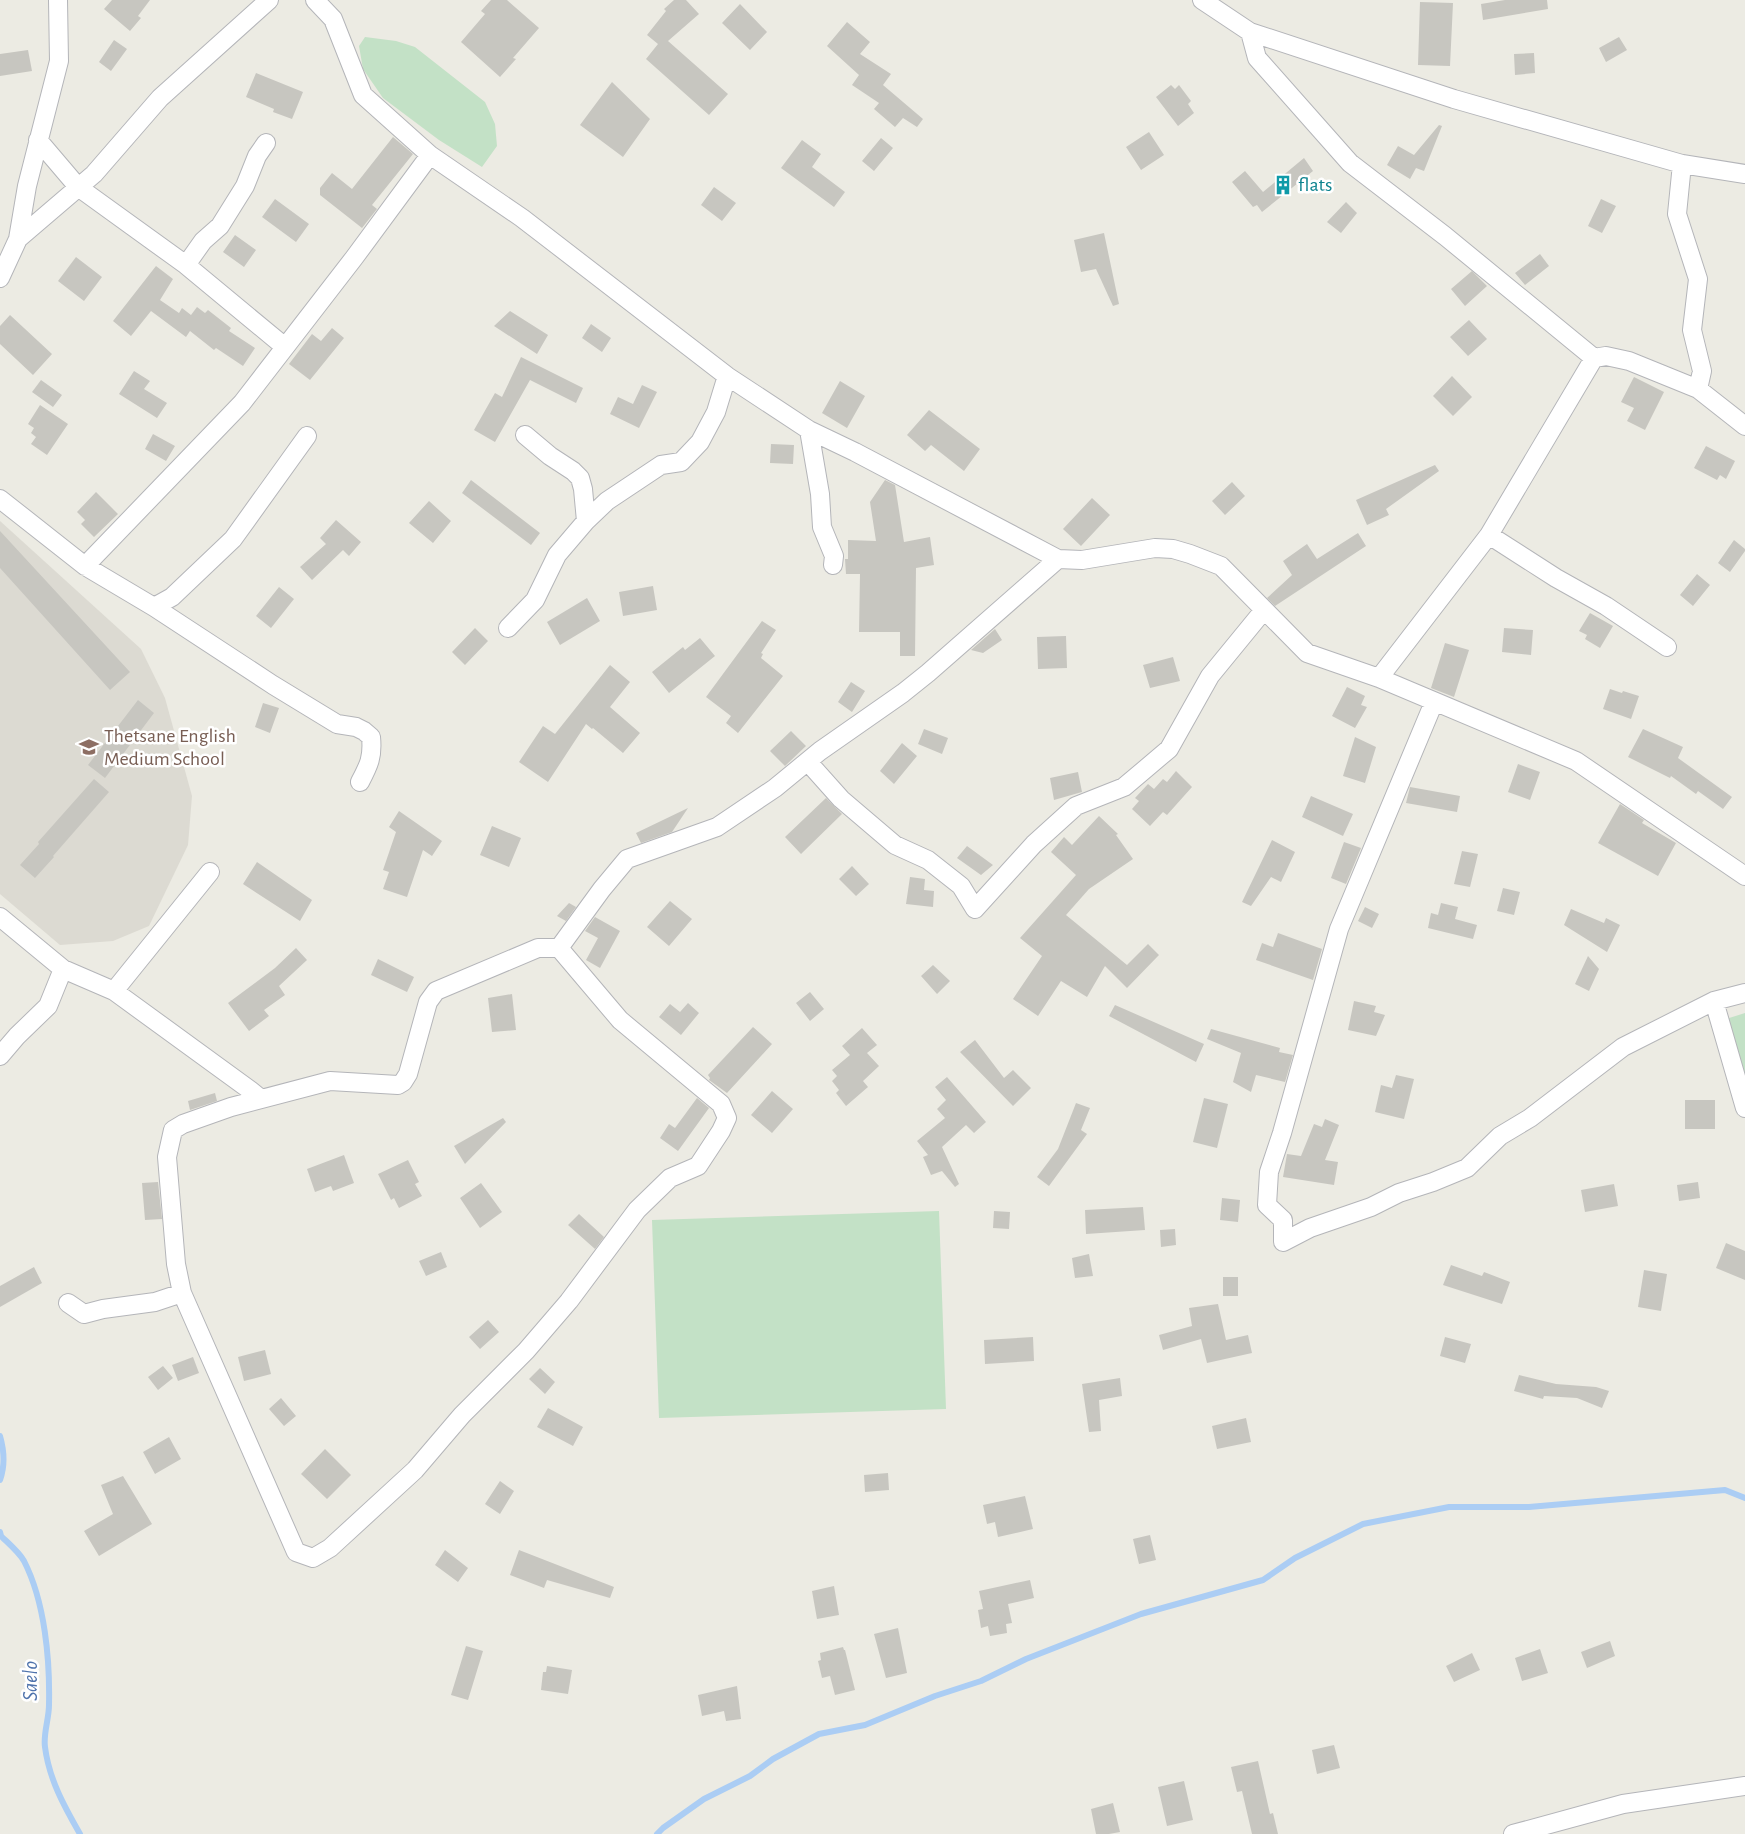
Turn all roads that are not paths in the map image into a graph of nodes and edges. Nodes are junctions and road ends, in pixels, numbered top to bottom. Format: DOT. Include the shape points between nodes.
graph roads {
  1 [pos="58,0"];
  2 [pos="269,0"];
  3 [pos="315,0"];
  4 [pos="1202,0"];
  5 [pos="1250,32"];
  6 [pos="38,140"];
  7 [pos="266,143"];
  8 [pos="430,155"];
  9 [pos="1682,164"];
  10 [pos="1745,174"];
  11 [pos="78,187"];
  12 [pos="18,239"];
  13 [pos="186,265"];
  14 [pos="0,278"];
  15 [pos="285,347"];
  16 [pos="1594,358"];
  17 [pos="727,376"];
  18 [pos="1698,390"];
  19 [pos="1745,426"];
  20 [pos="809,430"];
  21 [pos="525,435"];
  22 [pos="307,436"];
  23 [pos="0,498"];
  24 [pos="586,521"];
  25 [pos="1489,535"];
  26 [pos="1058,559"];
  27 [pos="833,565"];
  28 [pos="85,566"];
  29 [pos="154,608"];
  30 [pos="1264,610"];
  31 [pos="508,628"];
  32 [pos="1667,647"];
  33 [pos="1379,678"];
  34 [pos="1434,702"];
  35 [pos="808,762"];
  36 [pos="360,782"];
  37 [pos="210,872"];
  38 [pos="1745,876"];
  39 [pos="0,917"];
  40 [pos="559,948"];
  41 [pos="64,969"];
  42 [pos="114,991"];
  43 [pos="1745,993"];
  44 [pos="1714,1001"];
  45 [pos="0,1056"];
  46 [pos="261,1099"];
  47 [pos="1745,1108"];
  48 [pos="182,1293"];
  49 [pos="68,1303"];
  50 [pos="1745,1786"];
  51 [pos="1513,1834"];
  1 -- 6 [label="street" via="59,61"];
  2 -- 11 [label="street" via="160,98 94,174"];
  3 -- 8 [label="street" via="333,19 364,95"];
  4 -- 5 [label="street"];
  5 -- 9 [label="street" via="1454,99"];
  5 -- 16 [label="street" via="1257,58 1350,163"];
  6 -- 11 [label="street"];
  6 -- 12 [label="street"];
  7 -- 13 [label="street" via="220,226 203,240"];
  8 -- 15 [label="street"];
  8 -- 17 [label="street" via="522,218"];
  9 -- 10 [label="street"];
  9 -- 18 [label="street" via="1677,214 1698,279 1692,330 1702,371"];
  11 -- 12 [label="street"];
  11 -- 13 [label="street"];
  12 -- 14 [label="street"];
  13 -- 15 [label="street"];
  15 -- 28 [label="street" via="242,403"];
  16 -- 18 [label="street" via="1606,356 1629,361"];
  16 -- 25 [label="street"];
  17 -- 20 [label="street"];
  17 -- 24 [label="street" via="716,412 700,442 681,462 661,465 607,501"];
  18 -- 19 [label="street"];
  20 -- 26 [label="street"];
  20 -- 27 [label="street" via="822,527 834,556"];
  21 -- 24 [label="street" via="580,478"];
  22 -- 29 [label="street" via="233,539 172,597"];
  23 -- 28 [label="street"];
  24 -- 31 [label="street" via="557,555 535,600"];
  25 -- 32 [label="street"];
  25 -- 33 [label="street"];
  26 -- 30 [label="street" via="1082,560 1155,548 1173,549 1221,566"];
  26 -- 35 [label="street" via="922,678"];
  28 -- 29 [label="street"];
  29 -- 36 [label="street" via="338,724 364,730 371,737 371,763"];
  30 -- 33 [label="street" via="1307,653"];
  30 -- 35 [label="street" via="1210,676 1168,748 1124,787 1076,806 1034,844 975,909 961,886 928,860 896,845 841,799"];
  33 -- 34 [label="street"];
  34 -- 38 [label="street" via="1576,761"];
  34 -- 44 [label="street" via="1339,929 1269,1172 1267,1205 1283,1220 1283,1242 1310,1228 1467,1168 1500,1136 1530,1118 1623,1047"];
  35 -- 40 [label="street" via="717,827 627,859"];
  37 -- 42 [label="street"];
  39 -- 41 [label="street"];
  40 -- 46 [label="street" via="538,948 436,991 428,1002 408,1074 398,1085 330,1081"];
  40 -- 48 [label="street" via="620,1020 722,1104 727,1118 698,1166 670,1178 637,1210 569,1301 415,1470 330,1548 313,1558 296,1552"];
  41 -- 42 [label="street"];
  41 -- 45 [label="street" via="48,1006"];
  42 -- 46 [label="street"];
  43 -- 44 [label="street"];
  44 -- 47 [label="street"];
  46 -- 48 [label="street" via="199,1118 173,1130 167,1156 176,1264"];
  48 -- 49 [label="street" via="155,1302 84,1314"];
  50 -- 51 [label="street" via="1623,1804"];
}
